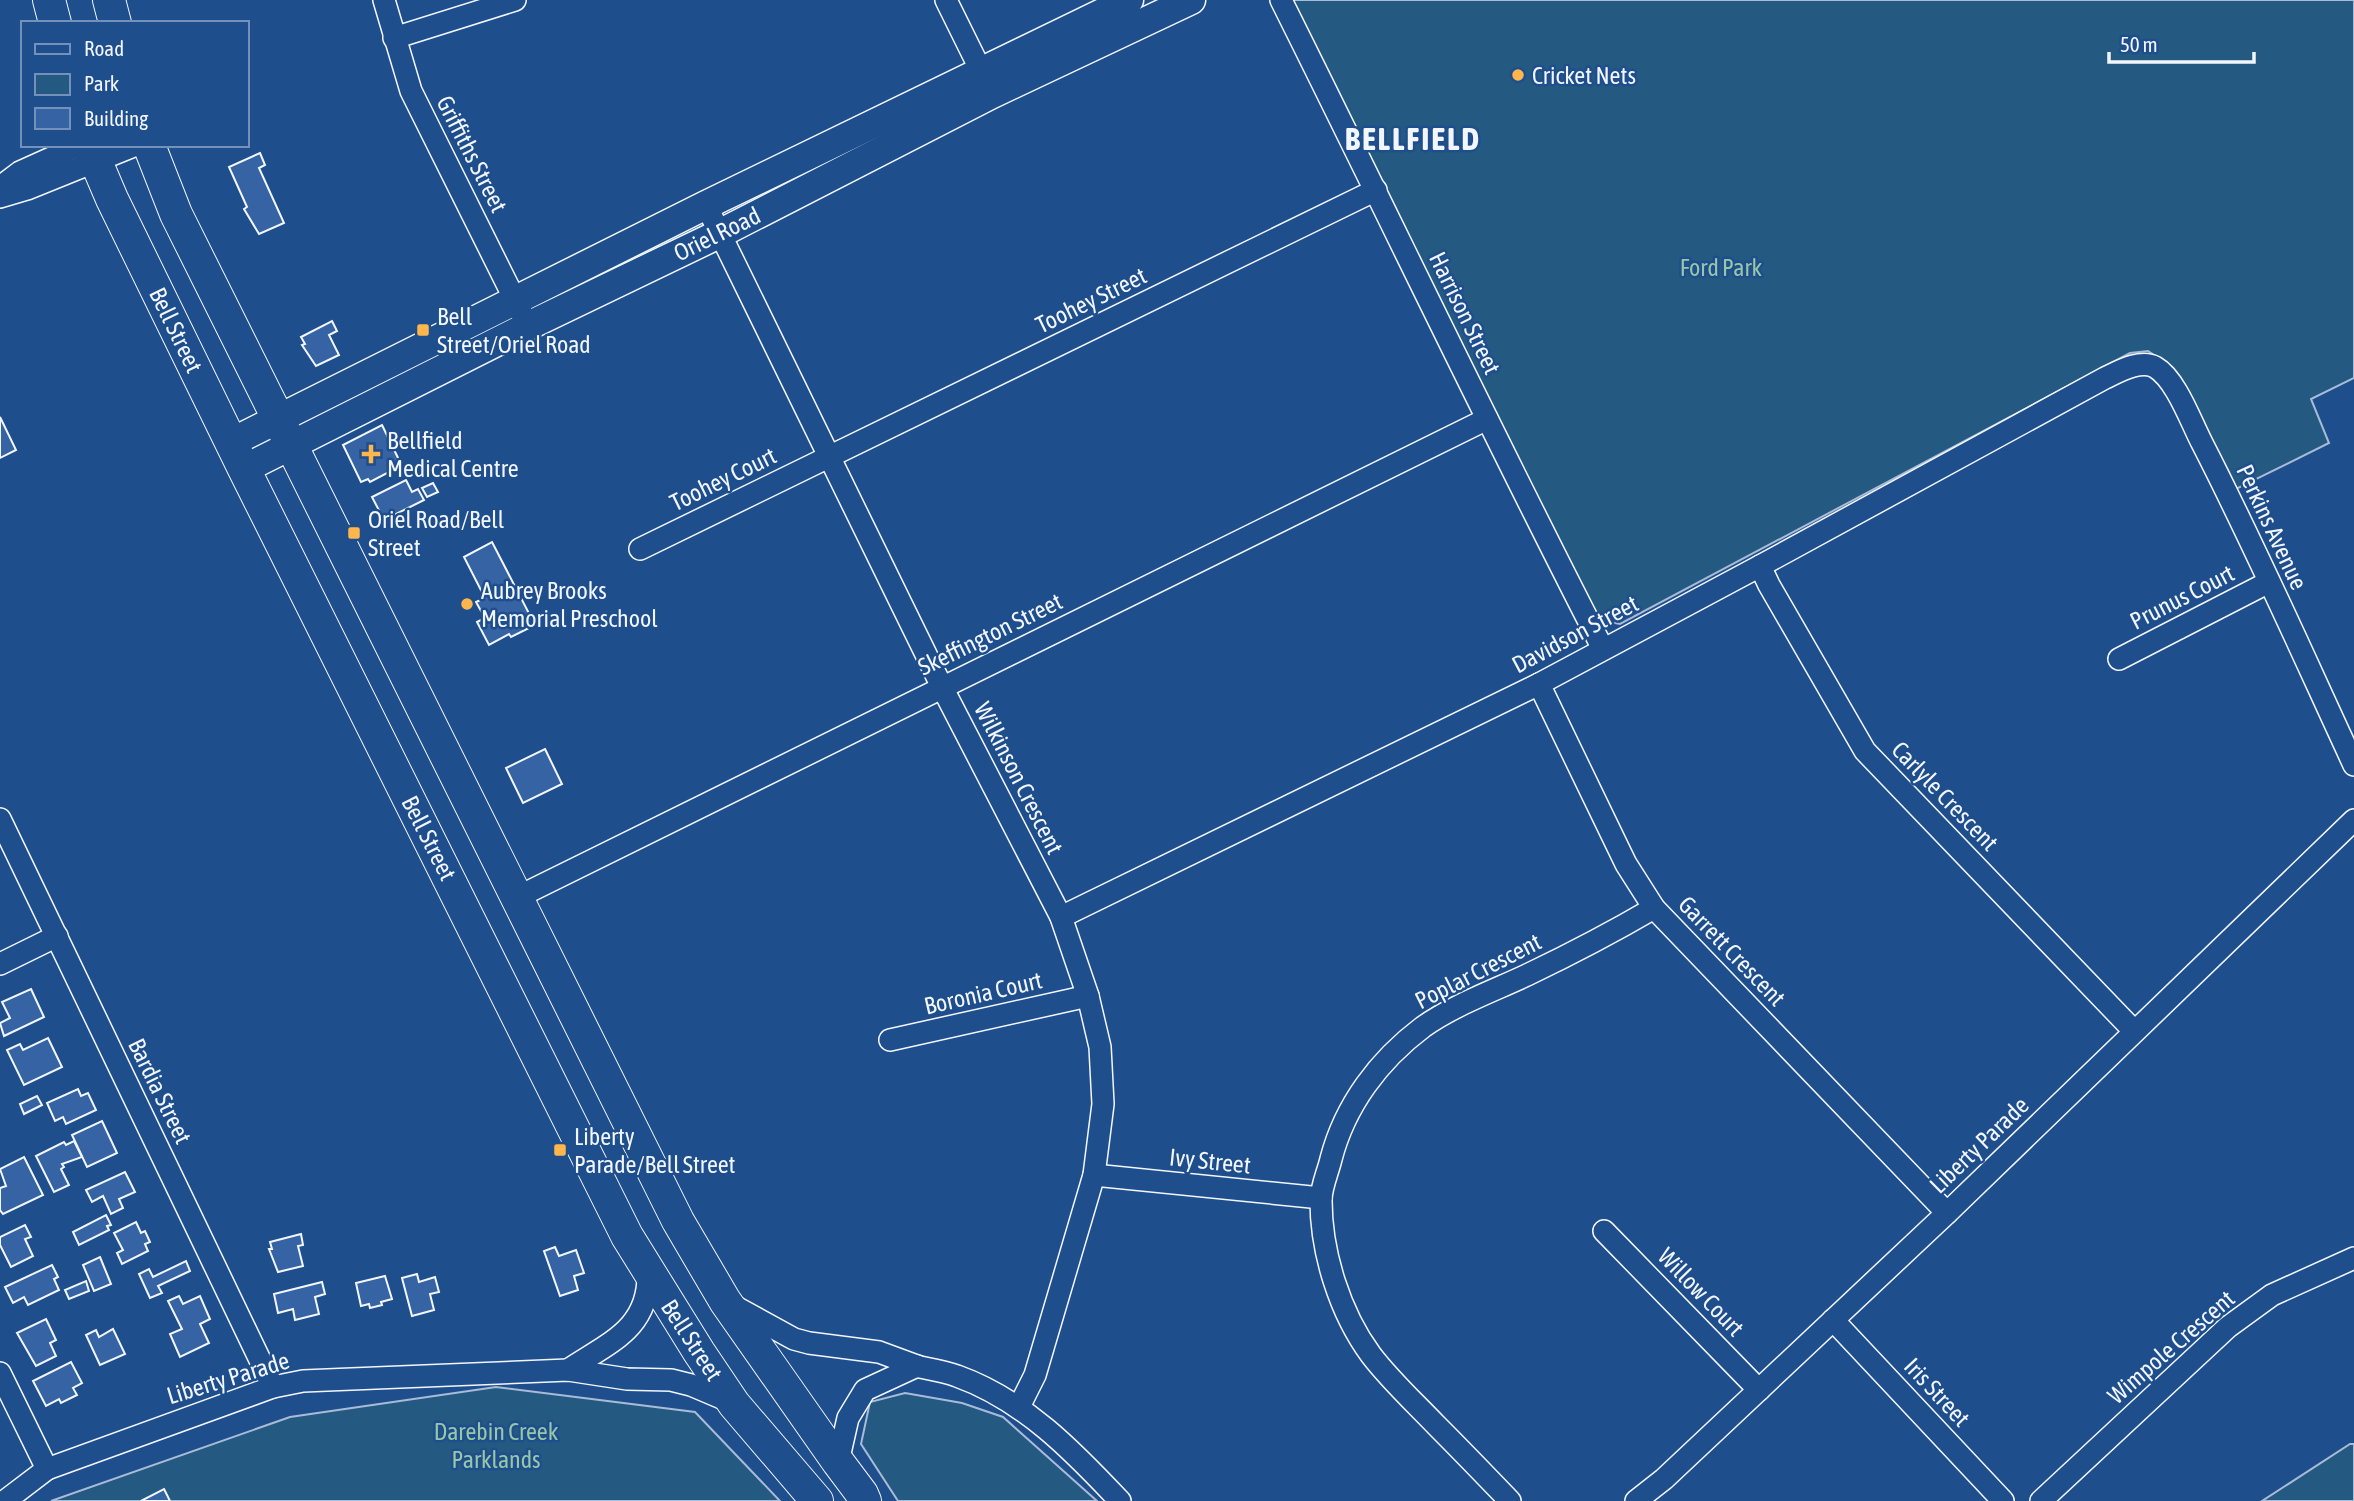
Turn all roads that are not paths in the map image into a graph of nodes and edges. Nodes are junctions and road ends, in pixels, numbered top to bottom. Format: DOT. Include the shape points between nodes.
graph roads {
  1 [pos="49,0"];
  2 [pos="109,0"];
  3 [pos="384,0"];
  4 [pos="515,0"];
  5 [pos="946,0"];
  6 [pos="1129,0"];
  7 [pos="1191,0"];
  8 [pos="1281,0"];
  9 [pos="54,21"];
  10 [pos="114,21"];
  11 [pos="394,38"];
  12 [pos="987,84"];
  13 [pos="117,147"];
  14 [pos="150,147"];
  15 [pos="88,150"];
  16 [pos="0,187"];
  17 [pos="1376,190"];
  18 [pos="0,197"];
  19 [pos="706,205"];
  20 [pos="721,233"];
  21 [pos="515,300"];
  22 [pos="528,326"];
  23 [pos="2105,378"];
  24 [pos="1487,419"];
  25 [pos="285,431"];
  26 [pos="238,455"];
  27 [pos="829,457"];
  28 [pos="640,549"];
  29 [pos="1760,566"];
  30 [pos="2269,582"];
  31 [pos="1603,649"];
  32 [pos="2119,659"];
  33 [pos="1539,684"];
  34 [pos="942,687"];
  35 [pos="2354,765"];
  36 [pos="0,819"];
  37 [pos="2354,820"];
  38 [pos="518,897"];
  39 [pos="1654,908"];
  40 [pos="1061,917"];
  41 [pos="57,936"];
  42 [pos="0,964"];
  43 [pos="1088,996"];
  44 [pos="2134,1031"];
  45 [pos="890,1040"];
  46 [pos="624,1112"];
  47 [pos="575,1132"];
  48 [pos="1094,1175"];
  49 [pos="1321,1198"];
  50 [pos="1947,1213"];
  51 [pos="1604,1230"];
  52 [pos="2354,1258"];
  53 [pos="648,1272"];
  54 [pos="726,1301"];
  55 [pos="1833,1320"];
  56 [pos="915,1366"];
  57 [pos="568,1370"];
  58 [pos="0,1373"];
  59 [pos="273,1387"];
  60 [pos="1759,1390"];
  61 [pos="734,1404"];
  62 [pos="1018,1407"];
  63 [pos="838,1462"];
  64 [pos="47,1469"];
  65 [pos="5,1501"];
  66 [pos="817,1501"];
  67 [pos="865,1501"];
  68 [pos="1121,1501"];
  69 [pos="1510,1501"];
  70 [pos="1636,1501"];
  71 [pos="2003,1501"];
  72 [pos="2041,1501"];
  1 -- 9 [label="highway"];
  2 -- 10 [label="highway"];
  3 -- 11 [label="street, Griffiths Street"];
  4 -- 11 [label="street"];
  5 -- 12 [label="street"];
  6 -- 12 [label="main road, Oriel Road"];
  7 -- 12 [label="main road, Oriel Road"];
  8 -- 17 [label="street, Harrison Street"];
  11 -- 21 [label="street, Griffiths Street" via="411,91"];
  12 -- 19 [label="main road, Oriel Road"];
  12 -- 20 [label="main road, Oriel Road"];
  13 -- 15 [label="street"];
  14 -- 25 [label="highway, Bell Street" via="176,214"];
  15 -- 16 [label="street" via="20,172"];
  15 -- 18 [label="street" via="27,189"];
  15 -- 26 [label="highway, Bell Street"];
  17 -- 24 [label="street, Harrison Street"];
  17 -- 27 [label="street, Toohey Street"];
  19 -- 20 [label="street, Wilkinson Crescent"];
  19 -- 21 [label="main road, Oriel Road"];
  20 -- 22 [label="main road, Oriel Road"];
  20 -- 27 [label="street, Wilkinson Crescent"];
  21 -- 22 [label="street, Griffiths Street"];
  21 -- 25 [label="main road, Oriel Road"];
  22 -- 25 [label="main road, Oriel Road"];
  23 -- 29 [label="street, Davidson Street"];
  23 -- 30 [label="street, Perkins Avenue" via="2148,365 2171,382"];
  24 -- 31 [label="street, Harrison Street"];
  24 -- 34 [label="street, Skeffington Street"];
  25 -- 26 [label="main road, Oriel Road"];
  25 -- 38 [label="highway, Bell Street"];
  26 -- 47 [label="highway, Bell Street"];
  27 -- 28 [label="street, Toohey Court"];
  27 -- 34 [label="street, Wilkinson Crescent"];
  29 -- 31 [label="street, Davidson Street"];
  29 -- 44 [label="street, Carlyle Crescent" via="1865,751"];
  30 -- 32 [label="street, Prunus Court"];
  30 -- 35 [label="street, Perkins Avenue"];
  31 -- 33 [label="street, Davidson Street"];
  33 -- 39 [label="street, Garrett Crescent" via="1626,864"];
  33 -- 40 [label="street, Davidson Street"];
  34 -- 38 [label="street, Skeffington Street"];
  34 -- 40 [label="street, Wilkinson Crescent"];
  36 -- 41 [label="street, Bardia Street"];
  37 -- 44 [label="street, Liberty Parade"];
  38 -- 46 [label="highway, Bell Street"];
  39 -- 49 [label="street, Poplar Crescent" via="1448,1012 1389,1057 1361,1091 1339,1132"];
  39 -- 50 [label="street, Garrett Crescent"];
  40 -- 43 [label="street, Wilkinson Crescent"];
  41 -- 42 [label="street"];
  41 -- 59 [label="street, Bardia Street"];
  43 -- 45 [label="street, Boronia Court"];
  43 -- 48 [label="street, Wilkinson Crescent" via="1100,1046 1102,1092"];
  44 -- 50 [label="street, Liberty Parade"];
  46 -- 47 [label="highway"];
  46 -- 54 [label="highway, Bell Street" via="678,1221"];
  47 -- 53 [label="highway, Bell Street"];
  48 -- 49 [label="street, Ivy Street"];
  48 -- 62 [label="street, Wilkinson Crescent" via="1035,1375"];
  49 -- 69 [label="street, Poplar Crescent" via="1333,1275 1365,1345"];
  50 -- 55 [label="street, Liberty Parade"];
  51 -- 60 [label="street, Willow Court"];
  52 -- 72 [label="street, Wimpole Crescent" via="2272,1295 2228,1327"];
  53 -- 57 [label="street, Liberty Parade" via="639,1315 615,1341"];
  53 -- 61 [label="highway, Bell Street"];
  54 -- 56 [label="street" via="794,1339 879,1352"];
  54 -- 63 [label="highway, Bell Street"];
  55 -- 60 [label="street, Liberty Parade"];
  55 -- 71 [label="street, Iris Street"];
  56 -- 62 [label="street" via="957,1376"];
  56 -- 63 [label="street" via="865,1390 848,1418"];
  57 -- 59 [label="street, Liberty Parade" via="303,1381"];
  57 -- 61 [label="street, Liberty Parade" via="671,1380"];
  58 -- 64 [label="street"];
  59 -- 64 [label="street, Liberty Parade"];
  60 -- 70 [label="street, Liberty Parade"];
  61 -- 66 [label="highway, Bell Street"];
  62 -- 68 [label="street" via="1052,1433"];
  63 -- 67 [label="highway, Bell Street"];
  64 -- 65 [label="street, Liberty Parade"];
}
